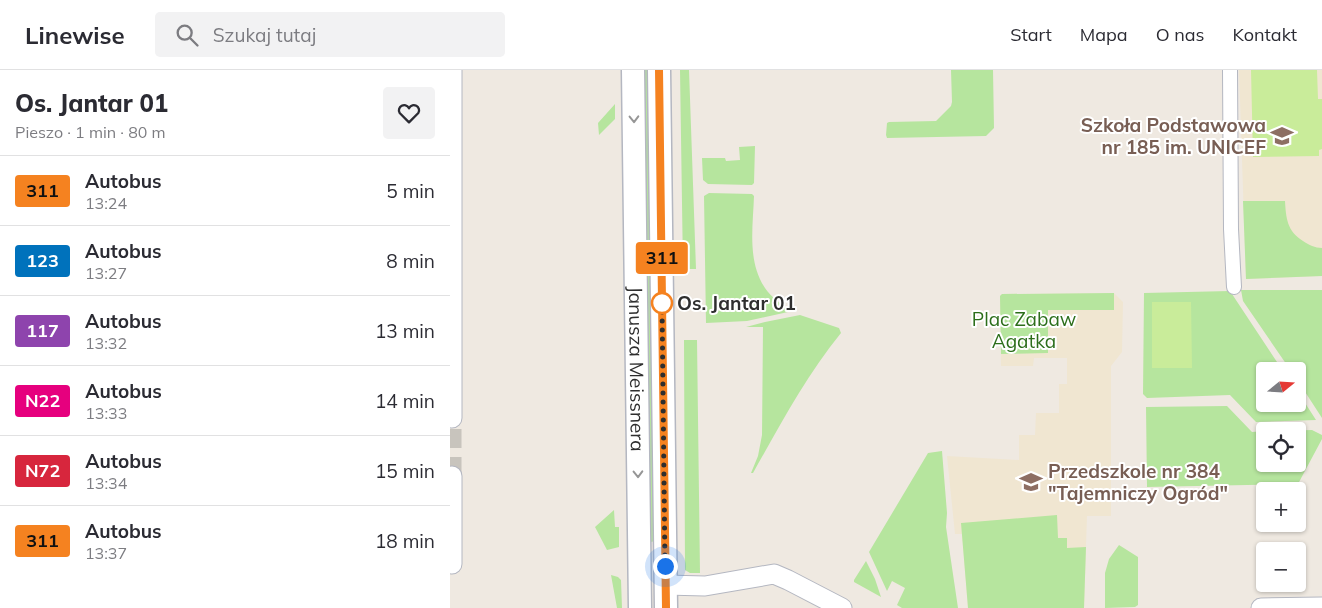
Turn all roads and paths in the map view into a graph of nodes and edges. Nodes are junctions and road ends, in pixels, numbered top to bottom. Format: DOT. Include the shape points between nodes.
graph roads {
  1 [pos="452,70"];
  2 [pos="633,70"];
  3 [pos="659,70"];
  4 [pos="1230,70"];
  5 [pos="1234,287"];
  6 [pos="452,418"];
  7 [pos="452,476"];
  8 [pos="640,563"];
  9 [pos="452,564"];
  10 [pos="665,585"];
  11 [pos="1322,607"];
  12 [pos="640,608"];
  13 [pos="666,608"];
  14 [pos="842,608"];
  15 [pos="1261,608"];
  1 -- 6 [label="street"];
  2 -- 8 [label="street, Janusza Meissnera, one-way"];
  3 -- 10 [label="street, Janusza Meissnera"];
  4 -- 5 [label="street"];
  7 -- 9 [label="street"];
  8 -- 10 [label="street"];
  8 -- 12 [label="street, Janusza Meissnera"];
  10 -- 13 [label="street, Janusza Meissnera"];
  10 -- 14 [label="street" via="718,585 774,574"];
  11 -- 15 [label="street"];
}
